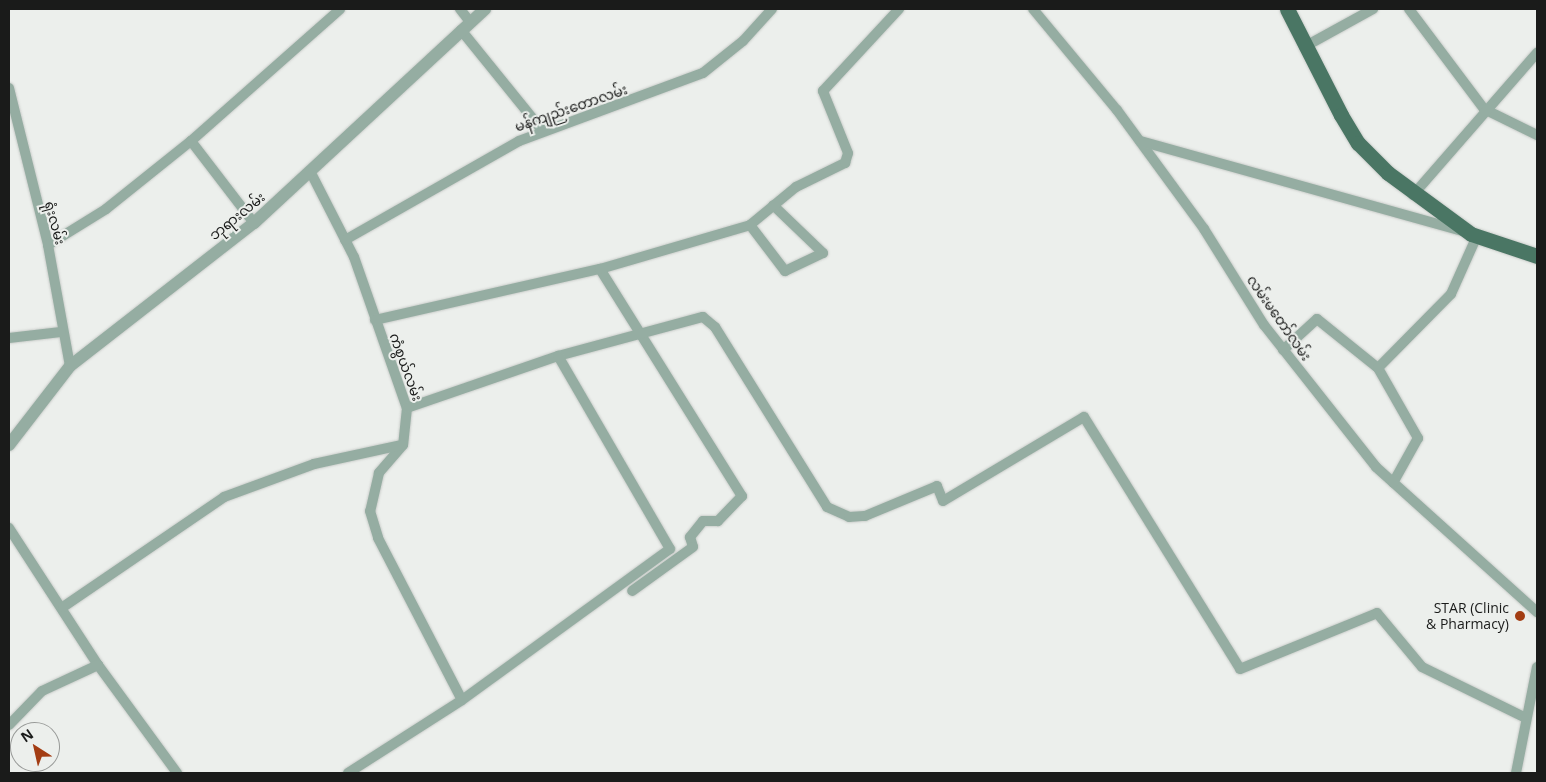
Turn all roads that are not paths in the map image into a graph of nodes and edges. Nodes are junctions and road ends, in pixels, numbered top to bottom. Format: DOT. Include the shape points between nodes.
graph roads {
  1 [pos="340,9"];
  2 [pos="460,9"];
  3 [pos="485,9"];
  4 [pos="772,9"];
  5 [pos="899,9"];
  6 [pos="1033,9"];
  7 [pos="1286,9"];
  8 [pos="1373,9"];
  9 [pos="1408,9"];
  10 [pos="465,26"];
  11 [pos="1304,47"];
  12 [pos="1537,53"];
  13 [pos="9,88"];
  14 [pos="1484,109"];
  15 [pos="542,130"];
  16 [pos="1537,134"];
  17 [pos="191,140"];
  18 [pos="1140,141"];
  19 [pos="312,173"];
  20 [pos="1412,195"];
  21 [pos="773,205"];
  22 [pos="254,223"];
  23 [pos="750,225"];
  24 [pos="1474,235"];
  25 [pos="345,240"];
  26 [pos="48,245"];
  27 [pos="1537,256"];
  28 [pos="600,269"];
  29 [pos="375,320"];
  30 [pos="61,332"];
  31 [pos="639,334"];
  32 [pos="9,338"];
  33 [pos="1283,350"];
  34 [pos="558,356"];
  35 [pos="70,366"];
  36 [pos="1378,368"];
  37 [pos="407,408"];
  38 [pos="9,445"];
  39 [pos="403,445"];
  40 [pos="1393,483"];
  41 [pos="9,528"];
  42 [pos="632,591"];
  43 [pos="63,607"];
  44 [pos="1537,612"];
  45 [pos="98,665"];
  46 [pos="1537,667"];
  47 [pos="462,700"];
  48 [pos="1524,717"];
  49 [pos="9,725"];
  50 [pos="177,773"];
  51 [pos="348,773"];
  52 [pos="1516,773"];
  1 -- 17 [label="street"];
  2 -- 10 [label="street"];
  3 -- 10 [label="street, ဘုရားလမ်း"];
  4 -- 15 [label="street, မန်ကျည်းတောလမ်း" via="743,41 687,81"];
  5 -- 21 [label="street" via="823,91 848,153 845,163 803,183"];
  6 -- 18 [label="street, လမ်းမတော်လမ်း"];
  7 -- 11 [label="main road"];
  8 -- 11 [label="street"];
  9 -- 14 [label="street"];
  10 -- 15 [label="street"];
  10 -- 19 [label="street, ဘုရားလမ်း"];
  11 -- 20 [label="main road" via="1358,143"];
  12 -- 14 [label="street"];
  13 -- 26 [label="street, ရုံးလမ်း"];
  14 -- 16 [label="street"];
  14 -- 20 [label="street"];
  15 -- 25 [label="street, မန်ကျည်းတောလမ်း" via="486,156"];
  17 -- 22 [label="street"];
  17 -- 26 [label="street" via="106,209"];
  18 -- 24 [label="street"];
  18 -- 33 [label="street, လမ်းမတော်လမ်း"];
  19 -- 22 [label="street, ဘုရားလမ်း"];
  19 -- 25 [label="street, ကံစွယ်လမ်း"];
  20 -- 24 [label="main road"];
  21 -- 23 [label="street"];
  21 -- 23 [label="street" via="823,253 785,272"];
  22 -- 35 [label="street, ဘုရားလမ်း"];
  23 -- 28 [label="street"];
  24 -- 27 [label="main road"];
  24 -- 36 [label="street" via="1451,294"];
  25 -- 29 [label="street, ကံစွယ်လမ်း"];
  26 -- 30 [label="street, ရုံးလမ်း"];
  28 -- 29 [label="street"];
  28 -- 31 [label="street"];
  29 -- 37 [label="street, ကံစွယ်လမ်း"];
  30 -- 32 [label="street"];
  30 -- 35 [label="street, ရုံးလမ်း"];
  31 -- 34 [label="street"];
  31 -- 42 [label="street" via="742,496 718,520 702,521 690,537 693,547"];
  31 -- 48 [label="street" via="692,318 710,321 827,507 837,515 865,516 937,486 943,502 1084,417 1240,669 1376,613 1422,667"];
  33 -- 36 [label="street" via="1317,319"];
  33 -- 40 [label="street, လမ်းမတော်လမ်း"];
  34 -- 37 [label="street"];
  34 -- 47 [label="street" via="670,549"];
  35 -- 38 [label="street, ဘုရားလမ်း"];
  36 -- 40 [label="street" via="1418,438"];
  37 -- 39 [label="street, ကံစွယ်လမ်း"];
  39 -- 43 [label="street" via="314,464 224,497"];
  39 -- 47 [label="street" via="379,473 370,511 378,538"];
  40 -- 44 [label="street, လမ်းမတော်လမ်း"];
  41 -- 43 [label="street"];
  43 -- 45 [label="street"];
  45 -- 49 [label="street" via="42,691"];
  45 -- 50 [label="street"];
  46 -- 48 [label="street"];
  47 -- 51 [label="street"];
  48 -- 52 [label="street"];
}
